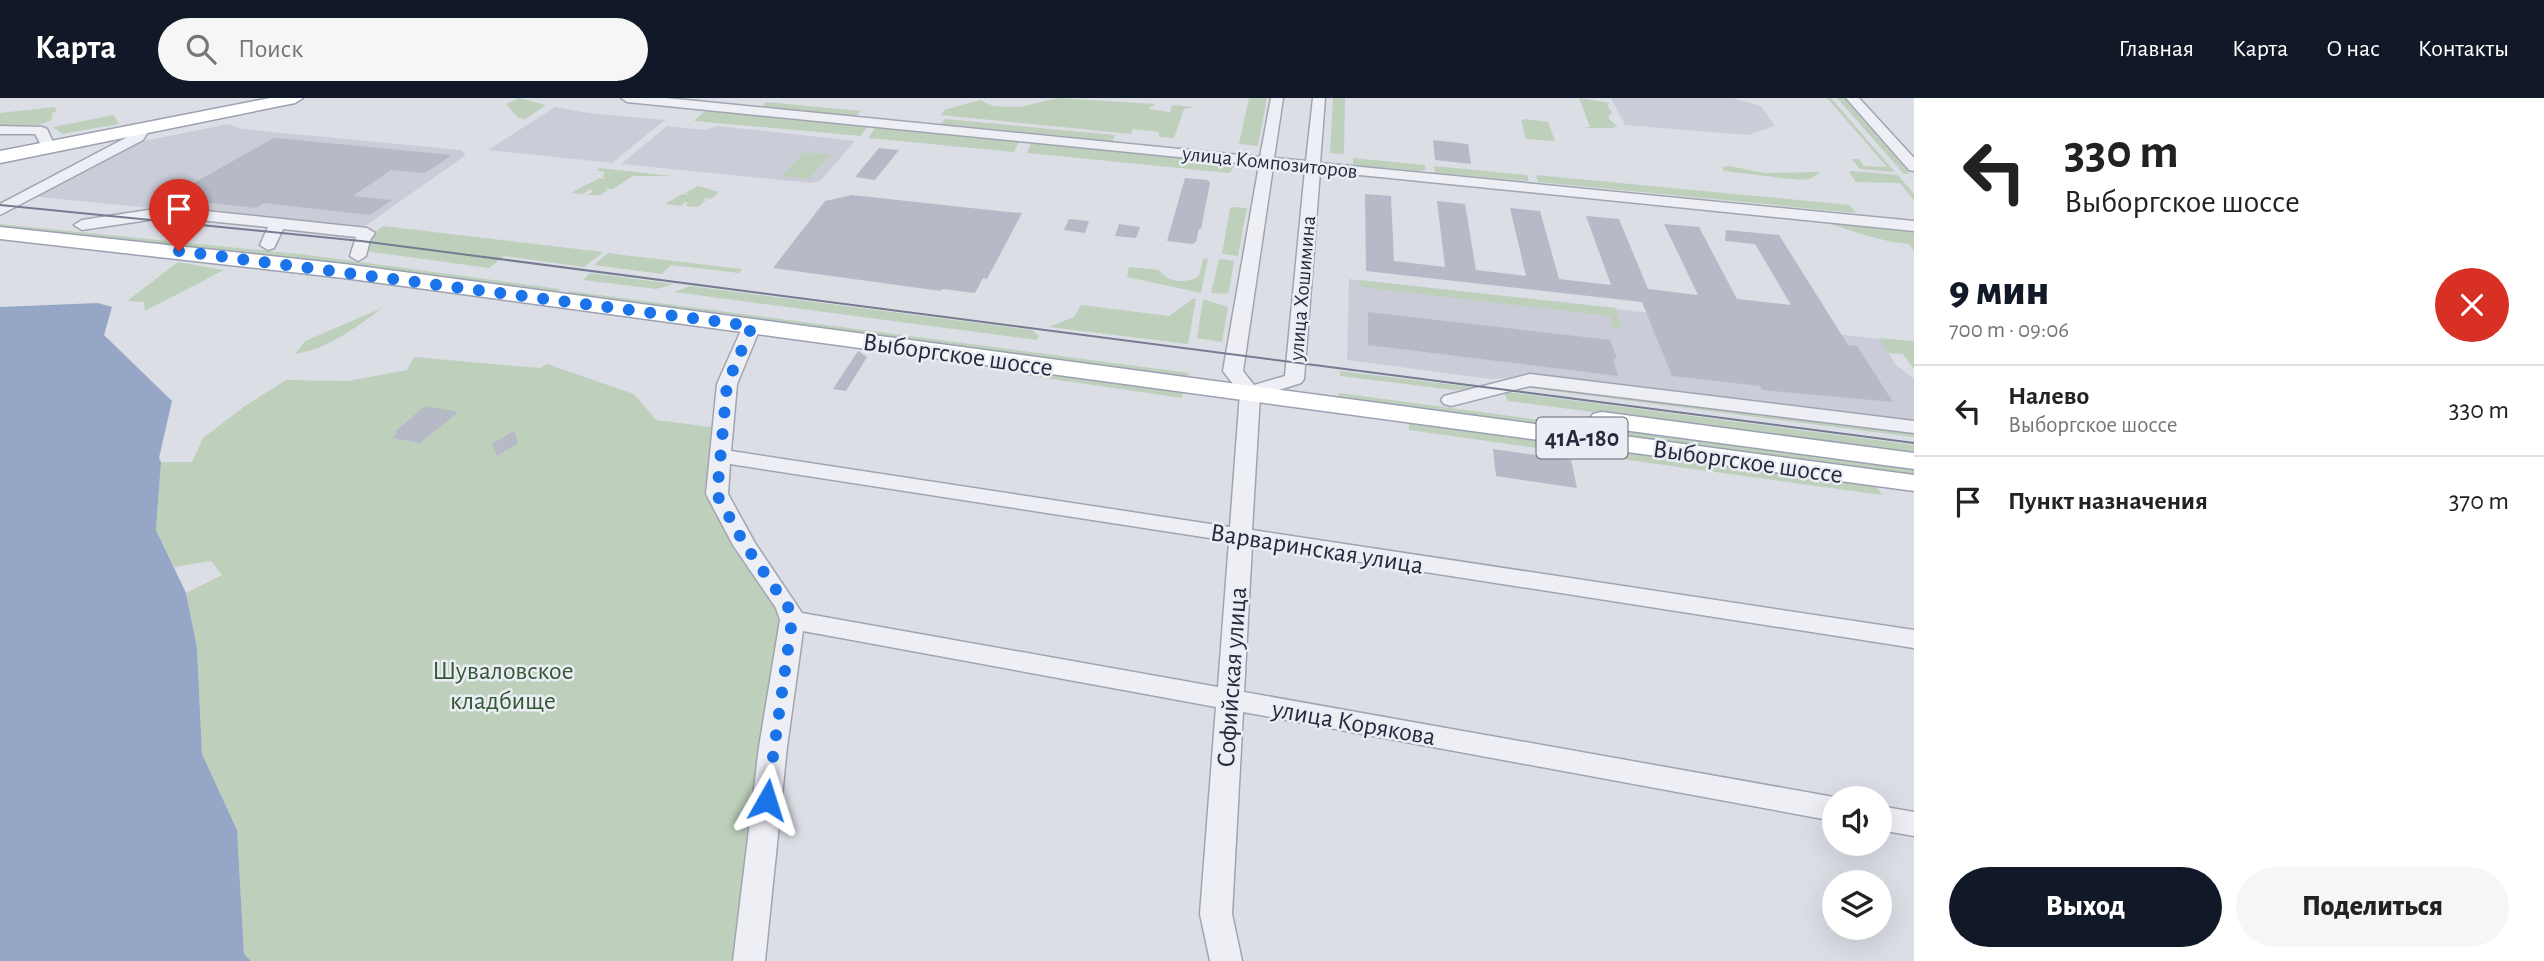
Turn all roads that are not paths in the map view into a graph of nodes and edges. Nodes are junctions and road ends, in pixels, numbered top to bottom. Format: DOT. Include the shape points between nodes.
graph roads {
  1 [pos="271,98"];
  2 [pos="295,98"];
  3 [pos="626,98"];
  4 [pos="642,98"];
  5 [pos="1278,98"];
  6 [pos="1319,98"];
  7 [pos="1852,98"];
  8 [pos="140,129"];
  9 [pos="0,130"];
  10 [pos="46,142"];
  11 [pos="0,151"];
  12 [pos="0,157"];
  13 [pos="1267,160"];
  14 [pos="1313,165"];
  15 [pos="1914,167"];
  16 [pos="0,210"];
  17 [pos="0,217"];
  18 [pos="278,223"];
  19 [pos="1914,223"];
  20 [pos="82,225"];
  21 [pos="0,233"];
  22 [pos="268,245"];
  23 [pos="358,256"];
  24 [pos="752,326"];
  25 [pos="1233,371"];
  26 [pos="1294,379"];
  27 [pos="1250,393"];
  28 [pos="1451,400"];
  29 [pos="1914,427"];
  30 [pos="721,456"];
  31 [pos="1914,461"];
  32 [pos="1914,483"];
  33 [pos="1240,536"];
  34 [pos="792,620"];
  35 [pos="1914,639"];
  36 [pos="1230,700"];
  37 [pos="1822,807"];
  38 [pos="1892,820"];
  39 [pos="1914,824"];
  40 [pos="749,961"];
  41 [pos="1226,961"];
  1 -- 10 [label="main road"];
  2 -- 8 [label="main road"];
  3 -- 13 [label="street, улица Композиторов"];
  4 -- 13 [label="street, улица Композиторов"];
  5 -- 13 [label="street, улица Хошимина"];
  6 -- 14 [label="street, улица Хошимина"];
  7 -- 15 [label="street"];
  8 -- 12 [label="main road"];
  8 -- 16 [label="street" via="138,137"];
  9 -- 10 [label="street" via="37,130"];
  10 -- 11 [label="main road"];
  13 -- 14 [label="street, улица Композиторов"];
  13 -- 25 [label="street, улица Хошимина"];
  14 -- 19 [label="street, улица Композиторов"];
  14 -- 26 [label="street, улица Хошимина"];
  17 -- 20 [label="main road, Выборгское шоссе / 41А-180"];
  18 -- 20 [label="street" via="168,212"];
  18 -- 22 [label="street"];
  18 -- 23 [label="street" via="367,233"];
  20 -- 22 [label="main road, Выборгское шоссе / 41А-180"];
  21 -- 24 [label="main road, Выборгское шоссе / 41А-180" via="283,263"];
  22 -- 23 [label="main road, Выборгское шоссе / 41А-180"];
  23 -- 25 [label="main road, Выборгское шоссе / 41А-180"];
  24 -- 27 [label="main road, Выборгское шоссе / 41А-180"];
  24 -- 30 [label="street" via="727,384"];
  25 -- 26 [label="main road, Выборгское шоссе / 41А-180"];
  25 -- 27 [label="street"];
  26 -- 27 [label="street, улица Хошимина"];
  26 -- 28 [label="main road, Выборгское шоссе / 41А-180"];
  27 -- 32 [label="main road, Выборгское шоссе / 41А-180"];
  27 -- 33 [label="street, Софийская улица"];
  28 -- 29 [label="street" via="1530,380"];
  28 -- 31 [label="main road, Выборгское шоссе / 41А-180"];
  30 -- 33 [label="street, Варваринская улица"];
  30 -- 34 [label="street" via="717,495"];
  33 -- 35 [label="street, Варваринская улица"];
  33 -- 36 [label="street, Софийская улица"];
  34 -- 36 [label="street, улица Корякова"];
  34 -- 40 [label="street"];
  36 -- 37 [label="street, улица Корякова"];
  36 -- 41 [label="street, Софийская улица" via="1216,914"];
  38 -- 39 [label="street"];
}
